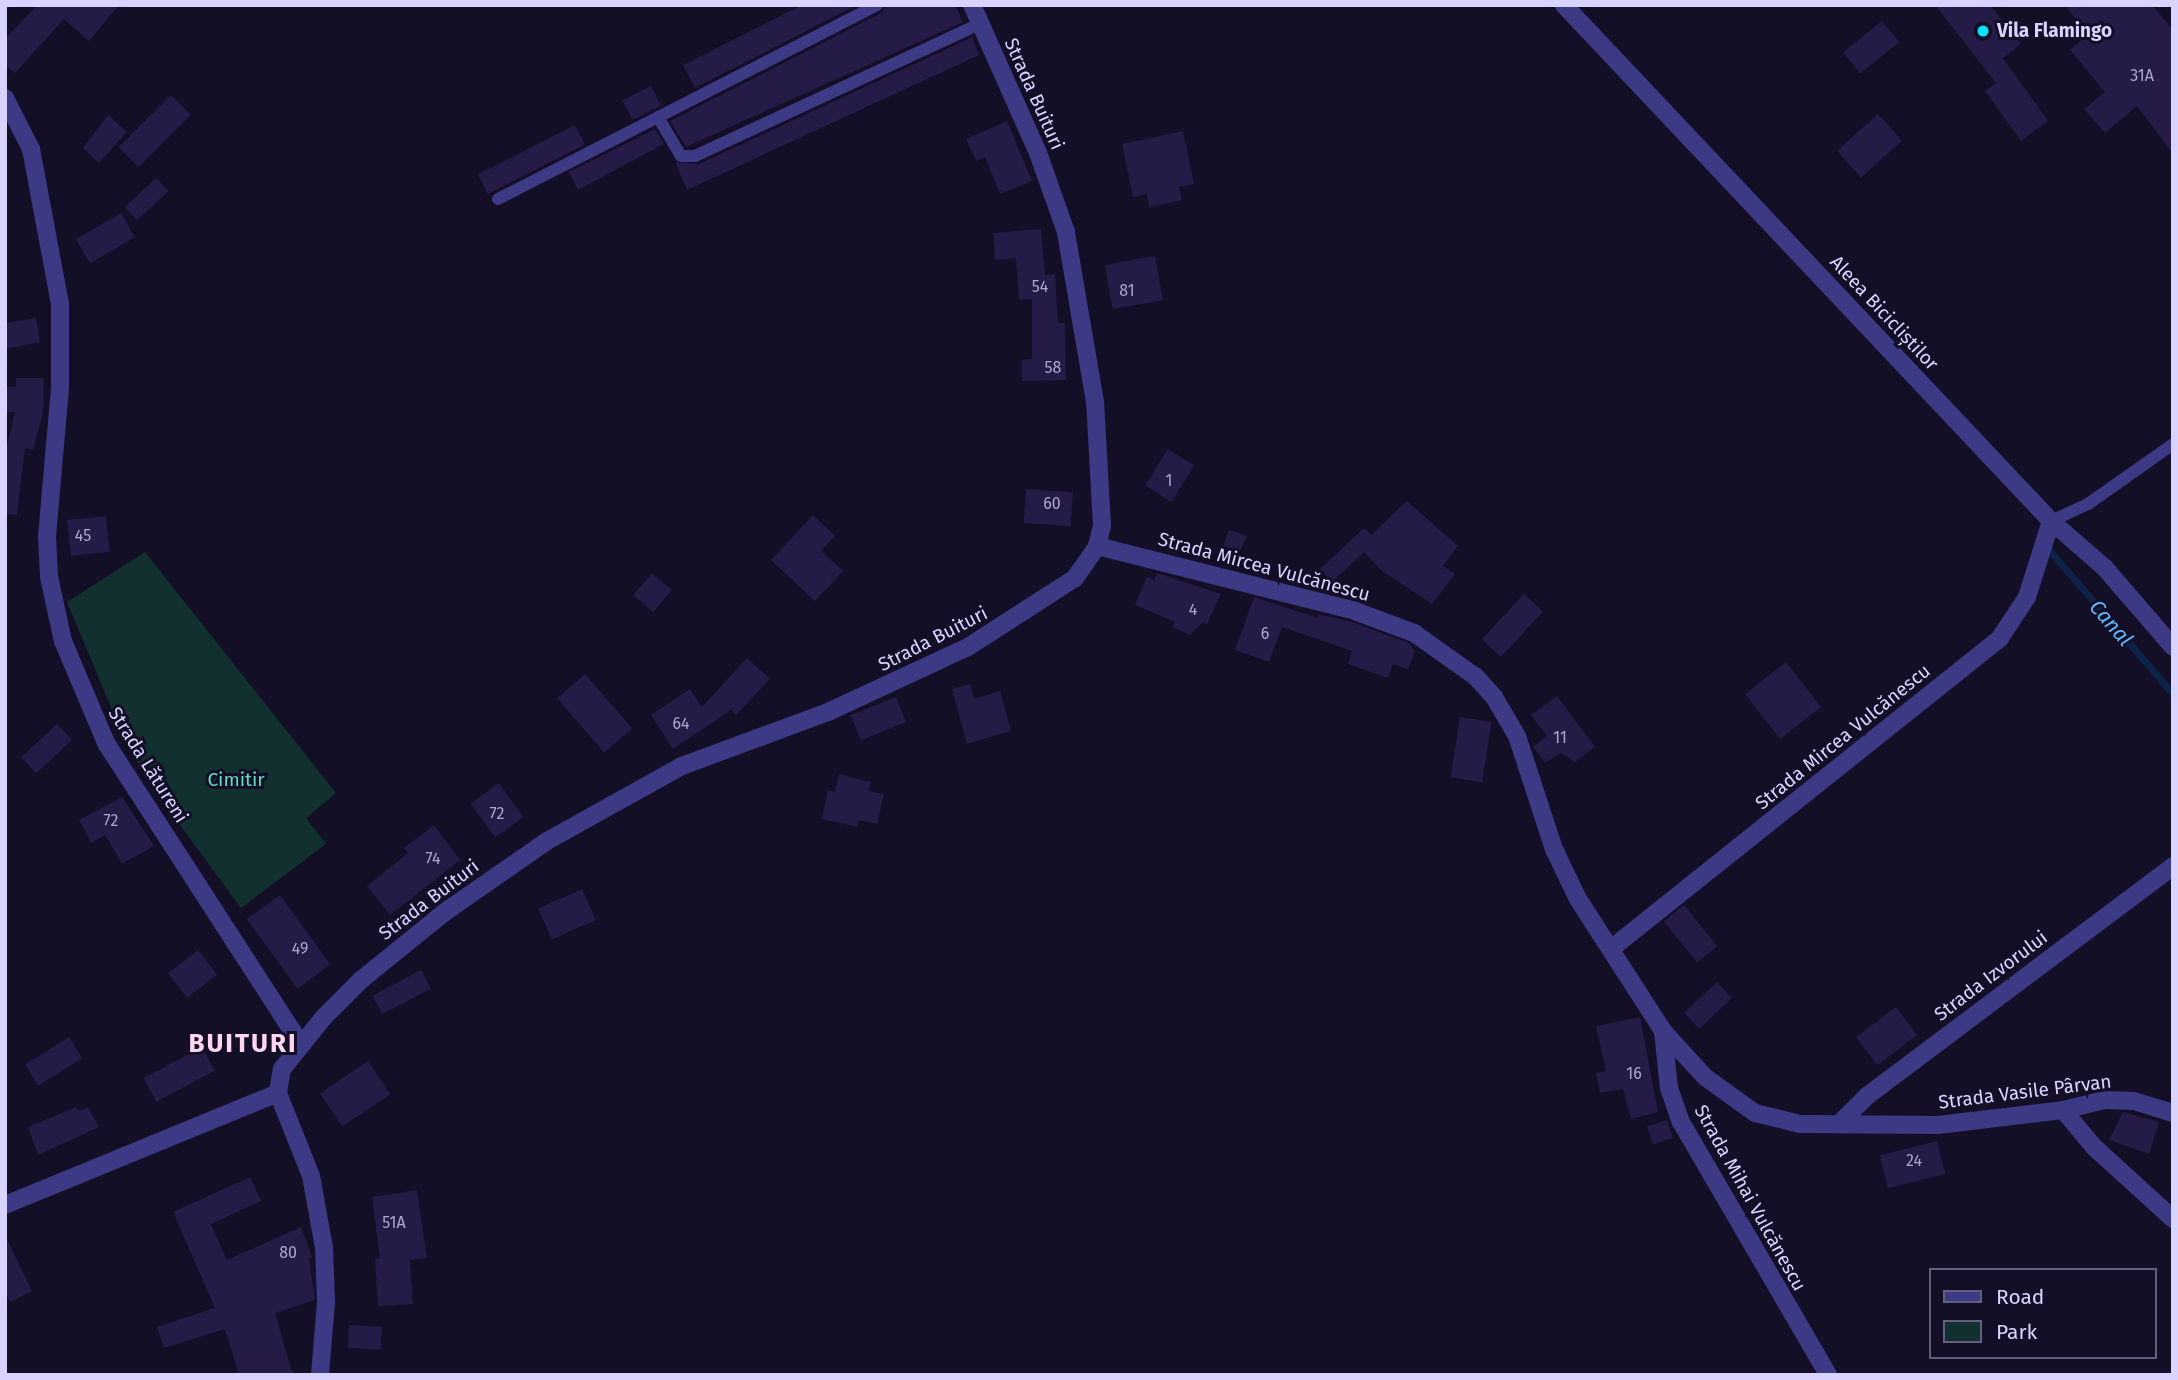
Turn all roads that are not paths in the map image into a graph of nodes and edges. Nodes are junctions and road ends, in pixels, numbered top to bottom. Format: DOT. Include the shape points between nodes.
graph roads {
  1 [pos="877,5"];
  2 [pos="972,5"];
  3 [pos="1564,5"];
  4 [pos="979,24"];
  5 [pos="5,98"];
  6 [pos="658,117"];
  7 [pos="498,199"];
  8 [pos="2173,444"];
  9 [pos="2051,521"];
  10 [pos="1097,547"];
  11 [pos="2173,647"];
  12 [pos="2173,866"];
  13 [pos="1612,948"];
  14 [pos="1663,1031"];
  15 [pos="301,1044"];
  16 [pos="278,1093"];
  17 [pos="2063,1110"];
  18 [pos="2173,1113"];
  19 [pos="1839,1124"];
  20 [pos="5,1205"];
  21 [pos="2173,1219"];
  22 [pos="320,1375"];
  23 [pos="1828,1375"];
  1 -- 6 [label="lane"];
  2 -- 4 [label="street, Strada Buituri"];
  3 -- 9 [label="street, Aleea Bicicliștilor"];
  4 -- 6 [label="lane" via="695,156 677,152"];
  4 -- 10 [label="street, Strada Buituri" via="1038,153 1066,232 1095,402 1102,526"];
  5 -- 15 [label="street, Strada Lătureni" via="32,149 60,304 61,388 47,537 49,577 63,641 106,743"];
  6 -- 7 [label="lane"];
  8 -- 9 [label="lane" via="2088,504"];
  9 -- 11 [label="street, Aleea Bicicliștilor" via="2082,544"];
  9 -- 13 [label="street, Strada Mircea Vulcănescu" via="2027,597 2000,638"];
  10 -- 13 [label="street, Strada Mircea Vulcănescu" via="1355,611 1414,633 1457,660 1506,714 1566,876"];
  10 -- 15 [label="street, Strada Buituri" via="1075,578 968,647 828,712 682,766 547,841 444,912 361,980"];
  12 -- 19 [label="street, Strada Izvorului" via="1867,1096"];
  13 -- 14 [label="street, Strada Mircea Vulcănescu"];
  14 -- 19 [label="street, Strada Mircea Vulcănescu" via="1705,1077 1755,1113 1777,1121"];
  14 -- 23 [label="street, Strada Mihai Vulcănescu" via="1669,1088 1681,1122"];
  15 -- 16 [label="street" via="282,1069"];
  16 -- 20 [label="street"];
  16 -- 22 [label="street" via="311,1176 324,1248 326,1302"];
  17 -- 18 [label="street, Strada Vasile Pârvan" via="2115,1100"];
  17 -- 19 [label="street, Strada Vasile Pârvan" via="1938,1125"];
  17 -- 21 [label="street" via="2123,1175"];
}
